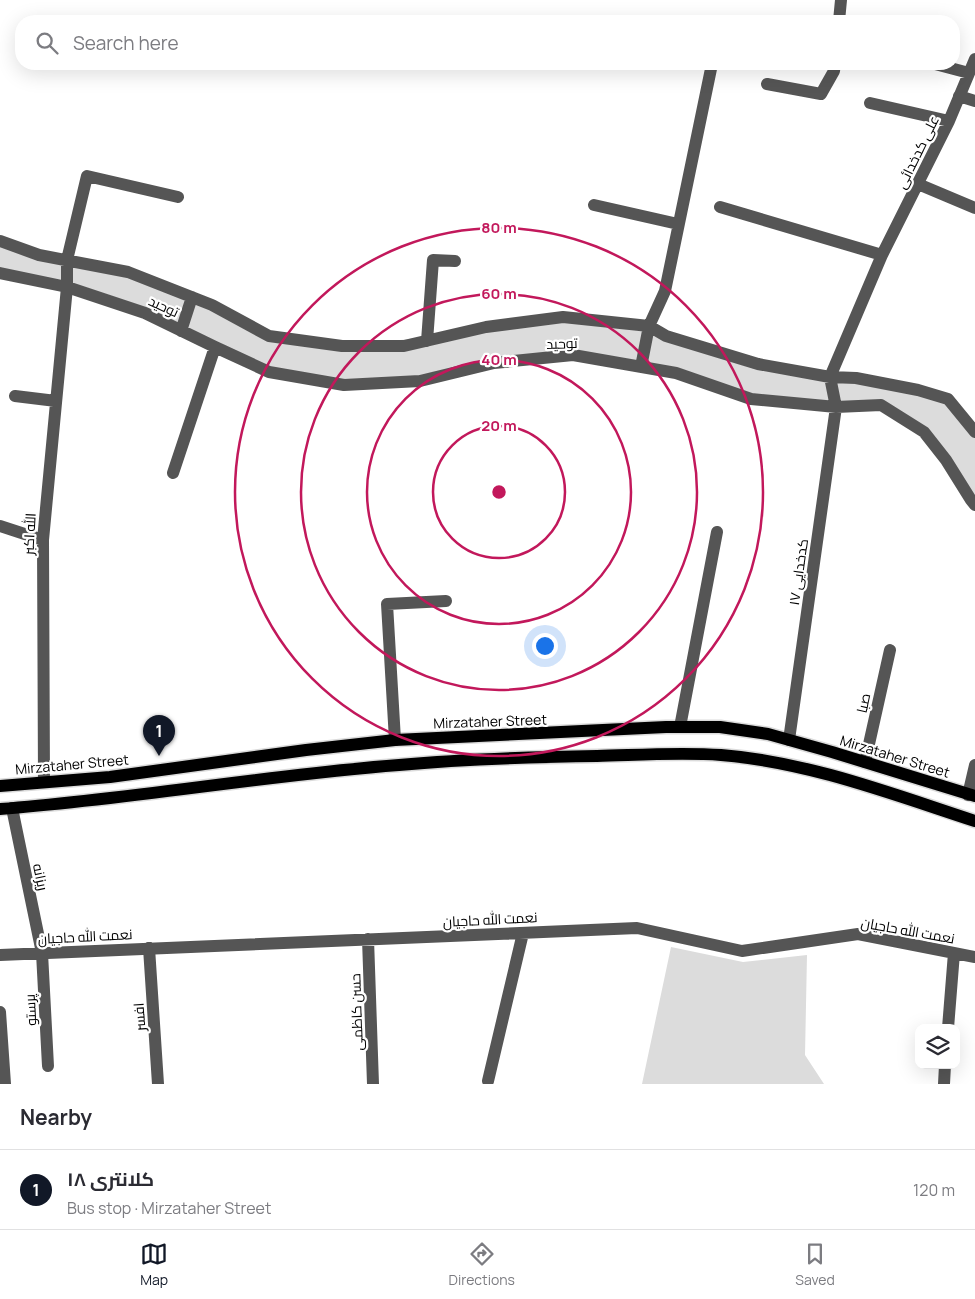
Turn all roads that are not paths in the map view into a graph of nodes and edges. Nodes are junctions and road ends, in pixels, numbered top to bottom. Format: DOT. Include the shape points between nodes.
graph roads {
  1 [pos="841,0"];
  2 [pos="840,15"];
  3 [pos="975,59"];
  4 [pos="711,70"];
  5 [pos="834,70"];
  6 [pos="958,70"];
  7 [pos="969,73"];
  8 [pos="767,84"];
  9 [pos="959,96"];
  10 [pos="975,101"];
  11 [pos="870,103"];
  12 [pos="949,120"];
  13 [pos="918,184"];
  14 [pos="178,197"];
  15 [pos="594,205"];
  16 [pos="720,207"];
  17 [pos="975,208"];
  18 [pos="678,224"];
  19 [pos="0,241"];
  20 [pos="882,256"];
  21 [pos="67,260"];
  22 [pos="455,261"];
  23 [pos="0,273"];
  24 [pos="67,287"];
  25 [pos="192,297"];
  26 [pos="649,326"];
  27 [pos="181,331"];
  28 [pos="427,341"];
  29 [pos="215,347"];
  30 [pos="641,367"];
  31 [pos="830,376"];
  32 [pos="16,396"];
  33 [pos="56,401"];
  34 [pos="836,407"];
  35 [pos="975,432"];
  36 [pos="173,473"];
  37 [pos="975,505"];
  38 [pos="0,526"];
  39 [pos="718,532"];
  40 [pos="43,540"];
  41 [pos="446,601"];
  42 [pos="890,650"];
  43 [pos="680,727"];
  44 [pos="395,740"];
  45 [pos="789,740"];
  46 [pos="865,762"];
  47 [pos="975,765"];
  48 [pos="44,782"];
  49 [pos="0,786"];
  50 [pos="972,795"];
  51 [pos="6,809"];
  52 [pos="975,821"];
  53 [pos="522,933"];
  54 [pos="368,939"];
  55 [pos="149,948"];
  56 [pos="42,952"];
  57 [pos="954,953"];
  58 [pos="0,954"];
  59 [pos="975,957"];
  60 [pos="0,1012"];
  61 [pos="948,1024"];
  62 [pos="2,1059"];
  63 [pos="48,1066"];
  64 [pos="945,1069"];
  65 [pos="488,1081"];
  66 [pos="5,1084"];
  67 [pos="158,1084"];
  68 [pos="373,1084"];
  69 [pos="944,1084"];
  1 -- 2 [label="street"];
  3 -- 7 [label="street, علی کدخدائی"];
  4 -- 18 [label="street"];
  5 -- 8 [label="street" via="821,94"];
  6 -- 7 [label="street"];
  7 -- 9 [label="street, علی کدخدائی"];
  9 -- 10 [label="street"];
  9 -- 12 [label="street, علی کدخدائی"];
  11 -- 12 [label="street"];
  12 -- 13 [label="street, علی کدخدائی"];
  13 -- 17 [label="street"];
  13 -- 20 [label="street, علی کدخدائی"];
  14 -- 21 [label="street, الله اکبر" via="87,176"];
  15 -- 18 [label="street"];
  16 -- 20 [label="street"];
  18 -- 26 [label="street" via="664,291"];
  19 -- 21 [label="street, توحید" via="39,255"];
  20 -- 31 [label="street, علی کدخدائی"];
  21 -- 24 [label="street, الله اکبر"];
  21 -- 25 [label="street, توحید" via="128,272"];
  22 -- 28 [label="street" via="433,260"];
  23 -- 24 [label="street, توحید"];
  24 -- 27 [label="street, توحید" via="145,312"];
  24 -- 33 [label="street, الله اکبر"];
  25 -- 27 [label="street"];
  25 -- 28 [label="street, توحید" via="269,336 342,346 404,346"];
  26 -- 28 [label="street, توحید" via="563,316 486,327"];
  26 -- 30 [label="street"];
  26 -- 31 [label="street, توحید" via="666,336 758,364"];
  27 -- 29 [label="street, توحید"];
  29 -- 30 [label="street, توحید" via="269,372 344,385 420,381 494,363 573,355"];
  29 -- 36 [label="street"];
  30 -- 34 [label="street, توحید" via="676,373 752,399"];
  31 -- 34 [label="street, کدخدایی ۱۷"];
  31 -- 35 [label="street, توحید" via="918,390 948,399"];
  32 -- 33 [label="street"];
  33 -- 40 [label="street, الله اکبر"];
  34 -- 37 [label="street, توحید" via="881,405 924,432"];
  34 -- 45 [label="street, کدخدایی ۱۷"];
  38 -- 40 [label="street"];
  39 -- 43 [label="street"];
  40 -- 48 [label="street, الله اکبر"];
  41 -- 44 [label="street" via="387,604"];
  42 -- 46 [label="street, صبا"];
  43 -- 44 [label="main road, Mirzataher Street"];
  43 -- 45 [label="main road, Mirzataher Street" via="720,727"];
  44 -- 48 [label="main road, Mirzataher Street" via="110,777"];
  45 -- 46 [label="main road, Mirzataher Street"];
  46 -- 50 [label="main road, Mirzataher Street"];
  47 -- 50 [label="street"];
  48 -- 49 [label="main road, Mirzataher Street"];
  51 -- 52 [label="main road" via="398,764 552,756 720,755 764,760 828,774"];
  51 -- 56 [label="street, ریزانه"];
  53 -- 54 [label="street, نعمت الله حاجیان"];
  53 -- 57 [label="street, نعمت الله حاجیان" via="637,928 742,951 858,934"];
  53 -- 65 [label="street"];
  54 -- 55 [label="street, نعمت الله حاجیان"];
  54 -- 68 [label="street, حسن کاظمی"];
  55 -- 56 [label="street, نعمت الله حاجیان"];
  55 -- 67 [label="street, افسر"];
  56 -- 58 [label="street, نعمت الله حاجیان"];
  56 -- 63 [label="street, پرستو"];
  57 -- 59 [label="street, نعمت الله حاجیان"];
  57 -- 61 [label="street"];
  60 -- 62 [label="street"];
  62 -- 66 [label="street"];
  64 -- 69 [label="street"];
}
